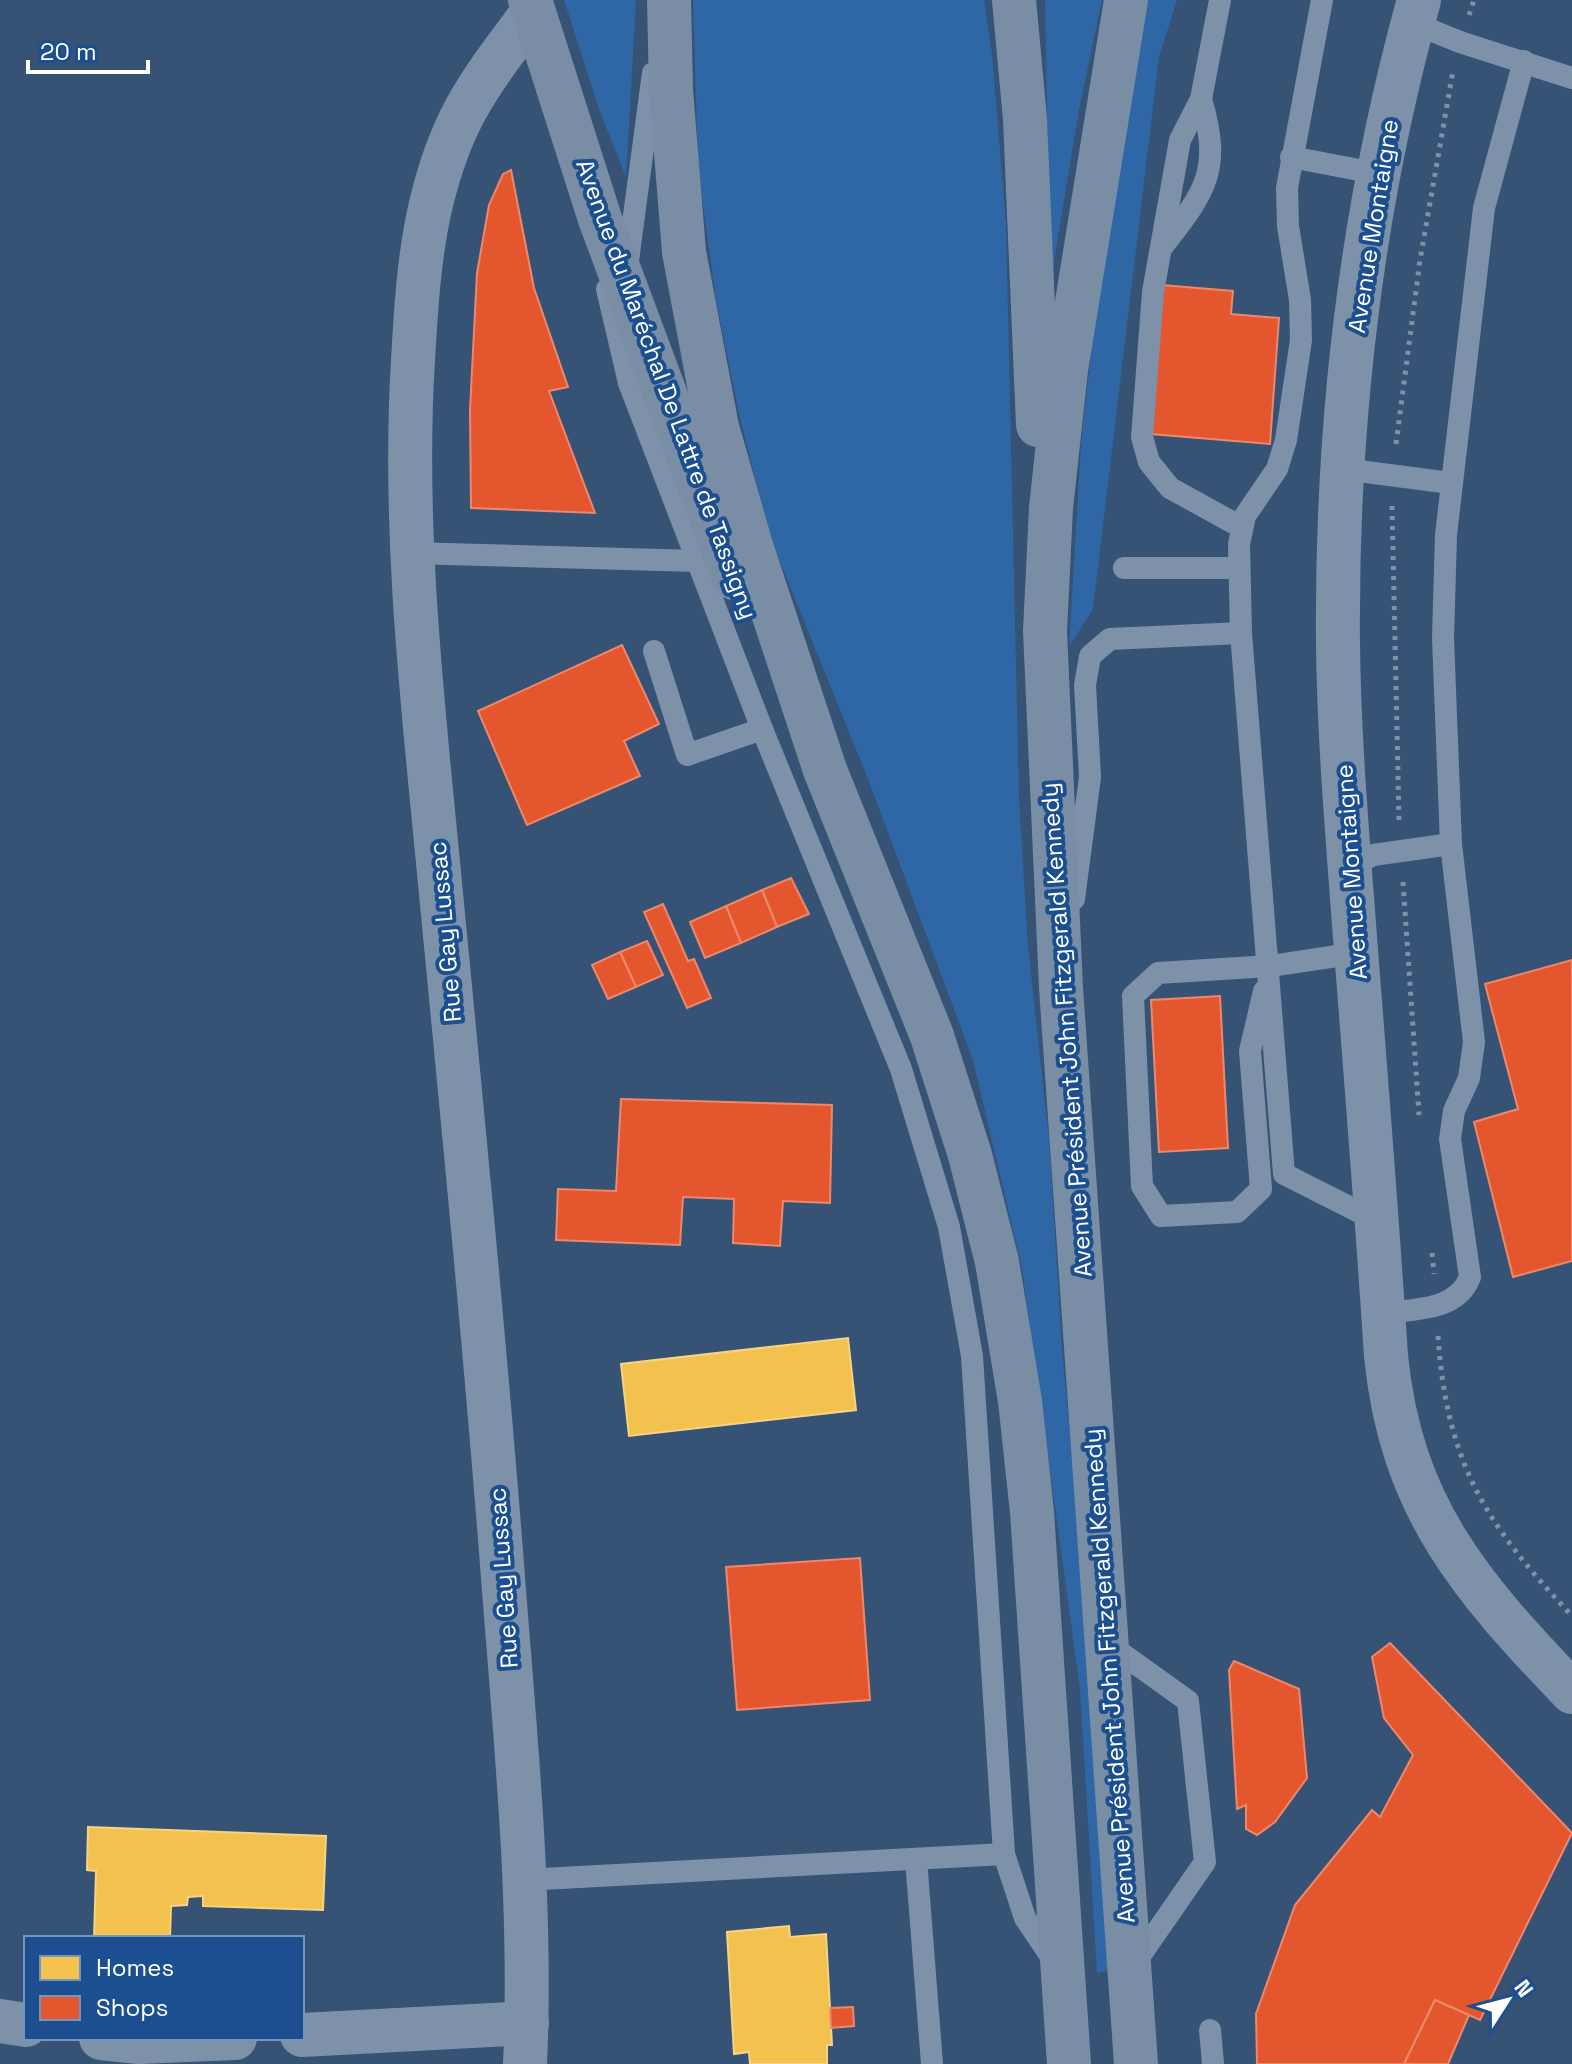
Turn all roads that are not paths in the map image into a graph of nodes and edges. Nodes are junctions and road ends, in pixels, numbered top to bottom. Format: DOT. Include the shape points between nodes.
graph roads {
  1 [pos="663,0"];
  2 [pos="669,0"];
  3 [pos="1014,0"];
  4 [pos="1126,0"];
  5 [pos="1220,0"];
  6 [pos="1322,0"];
  7 [pos="532,6"];
  8 [pos="1416,11"];
  9 [pos="1524,61"];
  10 [pos="1572,78"];
  11 [pos="1201,99"];
  12 [pos="569,124"];
  13 [pos="1291,157"];
  14 [pos="1380,174"];
  15 [pos="1160,250"];
  16 [pos="625,286"];
  17 [pos="622,355"];
  18 [pos="1343,469"];
  19 [pos="1451,483"];
  20 [pos="1241,527"];
  21 [pos="412,553"];
  22 [pos="697,561"];
  23 [pos="1124,568"];
  24 [pos="1239,568"];
  25 [pos="1045,631"];
  26 [pos="1241,633"];
  27 [pos="654,651"];
  28 [pos="762,729"];
  29 [pos="825,770"];
  30 [pos="1451,844"];
  31 [pos="1350,867"];
  32 [pos="1357,953"];
  33 [pos="1270,966"];
  34 [pos="1061,988"];
  35 [pos="1375,1220"];
  36 [pos="1384,1313"];
  37 [pos="1040,1612"];
  38 [pos="1107,1643"];
  39 [pos="1572,1692"];
  40 [pos="1004,1854"];
  41 [pos="916,1859"];
  42 [pos="524,1880"];
  43 [pos="1130,1971"];
  44 [pos="1063,1973"];
  45 [pos="0,2021"];
  46 [pos="24,2025"];
  47 [pos="1210,2030"];
  48 [pos="304,2035"];
  49 [pos="120,2040"];
  50 [pos="187,2040"];
  51 [pos="526,2044"];
  52 [pos="932,2064"];
  53 [pos="1069,2064"];
  54 [pos="1095,2064"];
  55 [pos="1136,2064"];
  56 [pos="1213,2064"];
  1 -- 16 [label="lane"];
  2 -- 29 [label="main road, Avenue Président John Fitzgerald Kennedy" via="679,201 702,357 733,488"];
  3 -- 25 [label="main road" via="1027,147"];
  4 -- 25 [label="main road, Avenue Président John Fitzgerald Kennedy" via="1066,370"];
  5 -- 11 [label="lane"];
  6 -- 13 [label="lane"];
  7 -- 12 [label="main road, Avenue du Maréchal De Lattre de Tassigny"];
  7 -- 21 [label="street, Rue Gay Lussac" via="463,108 431,206 419,277 411,393"];
  8 -- 9 [label="lane" via="1460,42"];
  8 -- 14 [label="street, Avenue Montaigne"];
  9 -- 10 [label="lane"];
  9 -- 19 [label="lane" via="1484,208"];
  11 -- 15 [label="lane" via="1180,140"];
  11 -- 15 [label="lane" via="1211,139 1205,185"];
  12 -- 16 [label="main road, Avenue du Maréchal De Lattre de Tassigny"];
  12 -- 17 [label="lane"];
  13 -- 14 [label="lane"];
  13 -- 20 [label="lane" via="1287,216 1301,340 1282,457"];
  14 -- 18 [label="street, Avenue Montaigne" via="1351,363"];
  15 -- 20 [label="lane" via="1151,305 1144,453 1170,488"];
  16 -- 17 [label="lane"];
  16 -- 29 [label="main road, Avenue du Maréchal De Lattre de Tassigny" via="733,575"];
  17 -- 22 [label="lane"];
  18 -- 19 [label="lane"];
  18 -- 31 [label="street, Avenue Montaigne" via="1338,644"];
  19 -- 30 [label="lane" via="1443,638"];
  20 -- 24 [label="lane"];
  21 -- 22 [label="lane"];
  21 -- 42 [label="street, Rue Gay Lussac" via="484,1338"];
  22 -- 28 [label="lane"];
  23 -- 24 [label="lane"];
  24 -- 26 [label="lane"];
  25 -- 34 [label="main road, Avenue Président John Fitzgerald Kennedy"];
  26 -- 33 [label="lane"];
  26 -- 34 [label="lane" via="1110,639 1090,656 1085,685 1090,777"];
  27 -- 28 [label="lane" via="687,755"];
  28 -- 40 [label="lane" via="901,1069 955,1256 972,1356"];
  29 -- 37 [label="main road, Avenue Président John Fitzgerald Kennedy" via="932,1036 984,1205 1020,1401"];
  30 -- 31 [label="lane" via="1373,855"];
  30 -- 36 [label="lane" via="1474,1042 1469,1078 1450,1126 1470,1277 1452,1301"];
  31 -- 32 [label="street, Avenue Montaigne"];
  32 -- 33 [label="lane"];
  32 -- 35 [label="street, Avenue Montaigne"];
  33 -- 33 [label="lane" via="1158,973 1133,996 1142,1186 1161,1216 1237,1212 1261,1189 1250,1051"];
  33 -- 35 [label="lane" via="1284,1174"];
  34 -- 38 [label="main road, Avenue Président John Fitzgerald Kennedy"];
  35 -- 36 [label="street, Avenue Montaigne"];
  36 -- 39 [label="street, Avenue Montaigne" via="1395,1424 1431,1512 1489,1602"];
  37 -- 44 [label="main road, Avenue Président John Fitzgerald Kennedy"];
  37 -- 54 [label="main road, Avenue Président John Fitzgerald Kennedy" via="1075,1772"];
  38 -- 43 [label="main road, Avenue Président John Fitzgerald Kennedy"];
  38 -- 43 [label="lane" via="1188,1701 1205,1862"];
  40 -- 41 [label="lane"];
  40 -- 44 [label="lane" via="1025,1918"];
  41 -- 42 [label="lane"];
  41 -- 52 [label="lane"];
  42 -- 51 [label="street, Rue Gay Lussac"];
  43 -- 55 [label="main road, Avenue Président John Fitzgerald Kennedy"];
  44 -- 53 [label="main road, Avenue Président John Fitzgerald Kennedy"];
  45 -- 46 [label="street"];
  47 -- 56 [label="lane"];
  48 -- 51 [label="street"];
  49 -- 50 [label="street"];
}
